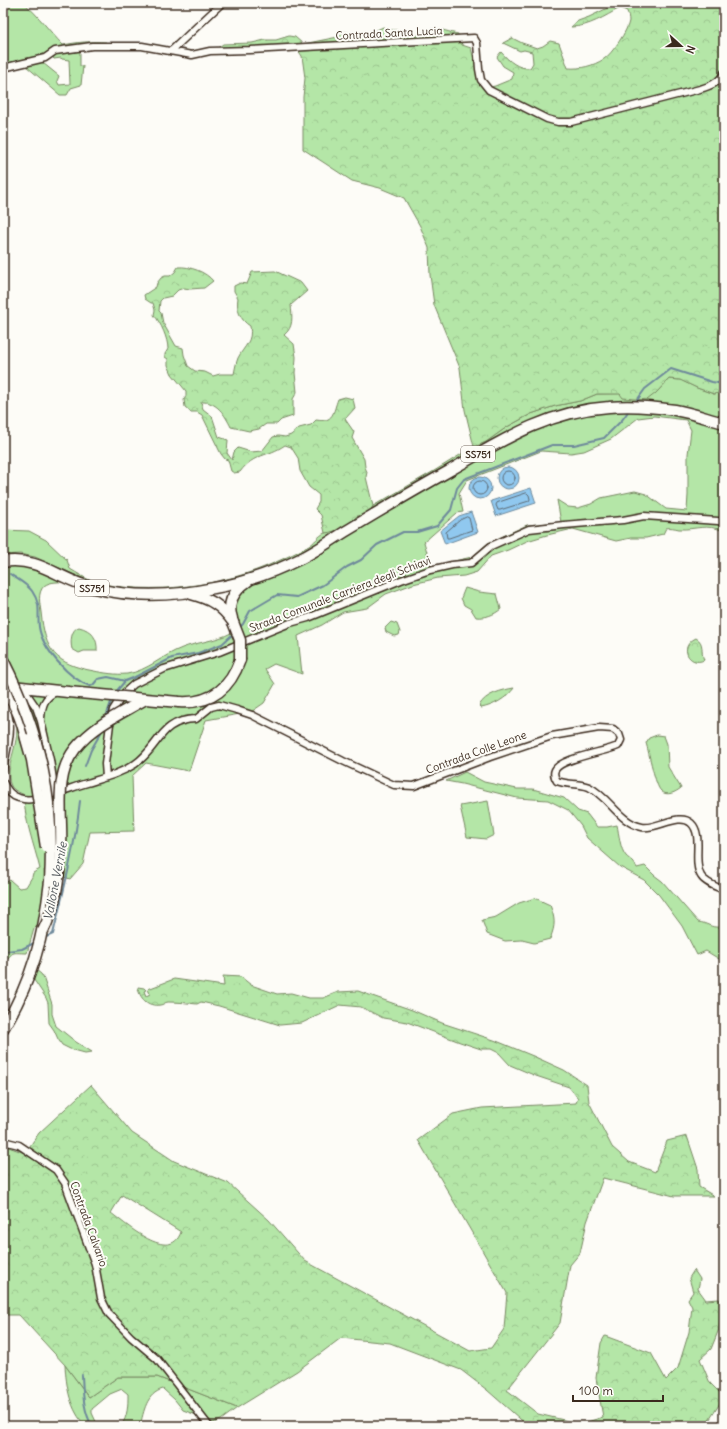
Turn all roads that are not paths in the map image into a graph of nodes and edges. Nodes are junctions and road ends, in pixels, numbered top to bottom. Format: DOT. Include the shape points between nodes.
graph roads {
  1 [pos="222,3"];
  2 [pos="171,51"];
  3 [pos="3,68"];
  4 [pos="724,73"];
  5 [pos="724,423"];
  6 [pos="724,523"];
  7 [pos="3,562"];
  8 [pos="252,579"];
  9 [pos="187,593"];
  10 [pos="233,622"];
  11 [pos="3,660"];
  12 [pos="3,685"];
  13 [pos="20,688"];
  14 [pos="3,690"];
  15 [pos="63,691"];
  16 [pos="144,700"];
  17 [pos="3,704"];
  18 [pos="40,721"];
  19 [pos="3,770"];
  20 [pos="106,777"];
  21 [pos="3,782"];
  22 [pos="55,793"];
  23 [pos="50,881"];
  24 [pos="724,890"];
  25 [pos="43,930"];
  26 [pos="3,1029"];
  27 [pos="3,1141"];
  28 [pos="209,1426"];
  1 -- 2 [label="street"];
  2 -- 3 [label="street, Contrada Santa Lucia" via="142,46 92,46 55,51 45,58"];
  2 -- 4 [label="street, Contrada Santa Lucia" via="192,55 210,51 474,38 477,43 481,80 489,90 558,122 571,122 700,89 714,84"];
  5 -- 8 [label="main road, SS751" via="676,410 611,406 540,422 508,436 304,557"];
  6 -- 20 [label="street, Strada Comunale Carriera degli Schiavi" via="644,516 529,529 491,546 471,563 430,570 400,580 219,652 164,668 134,684 124,693 113,710 105,764"];
  7 -- 9 [label="main road, SS751" via="32,562 78,583 118,593"];
  8 -- 9 [label="main road"];
  8 -- 10 [label="main road" via="238,588 234,595 229,611"];
  9 -- 10 [label="main road" via="210,600 226,612"];
  10 -- 16 [label="main road, bridge" via="240,640 240,660 232,678 218,693 199,701"];
  11 -- 23 [label="main road, bridge" via="27,713 44,770 51,830"];
  12 -- 13 [label="main road"];
  13 -- 15 [label="main road"];
  13 -- 18 [label="street" via="36,707"];
  14 -- 23 [label="main road, bridge" via="14,704 32,760"];
  15 -- 16 [label="main road, bridge"];
  15 -- 18 [label="street" via="53,693 44,702"];
  16 -- 25 [label="main road, bridge" via="94,730 74,750 67,764 60,796 59,880 50,917"];
  17 -- 19 [label="street" via="11,726"];
  18 -- 22 [label="street"];
  20 -- 22 [label="street, Contrada Colle Leone"];
  20 -- 24 [label="street, Contrada Colle Leone" via="126,770 146,756 174,724 182,720 196,719 207,709 219,705 252,715 394,785 414,786 552,736 600,728 613,729 621,740 618,746 560,764 554,770 557,781 589,787 640,827 653,827 682,819 690,822 696,829 701,877"];
  21 -- 22 [label="street, Contrada Colle Leone" via="9,793 20,798 37,799"];
  23 -- 25 [label="main road, bridge"];
  25 -- 26 [label="main road" via="22,996"];
  27 -- 28 [label="street, Contrada Calvario" via="19,1145 56,1170 65,1183 95,1264 101,1298 109,1314 157,1359"];
}
